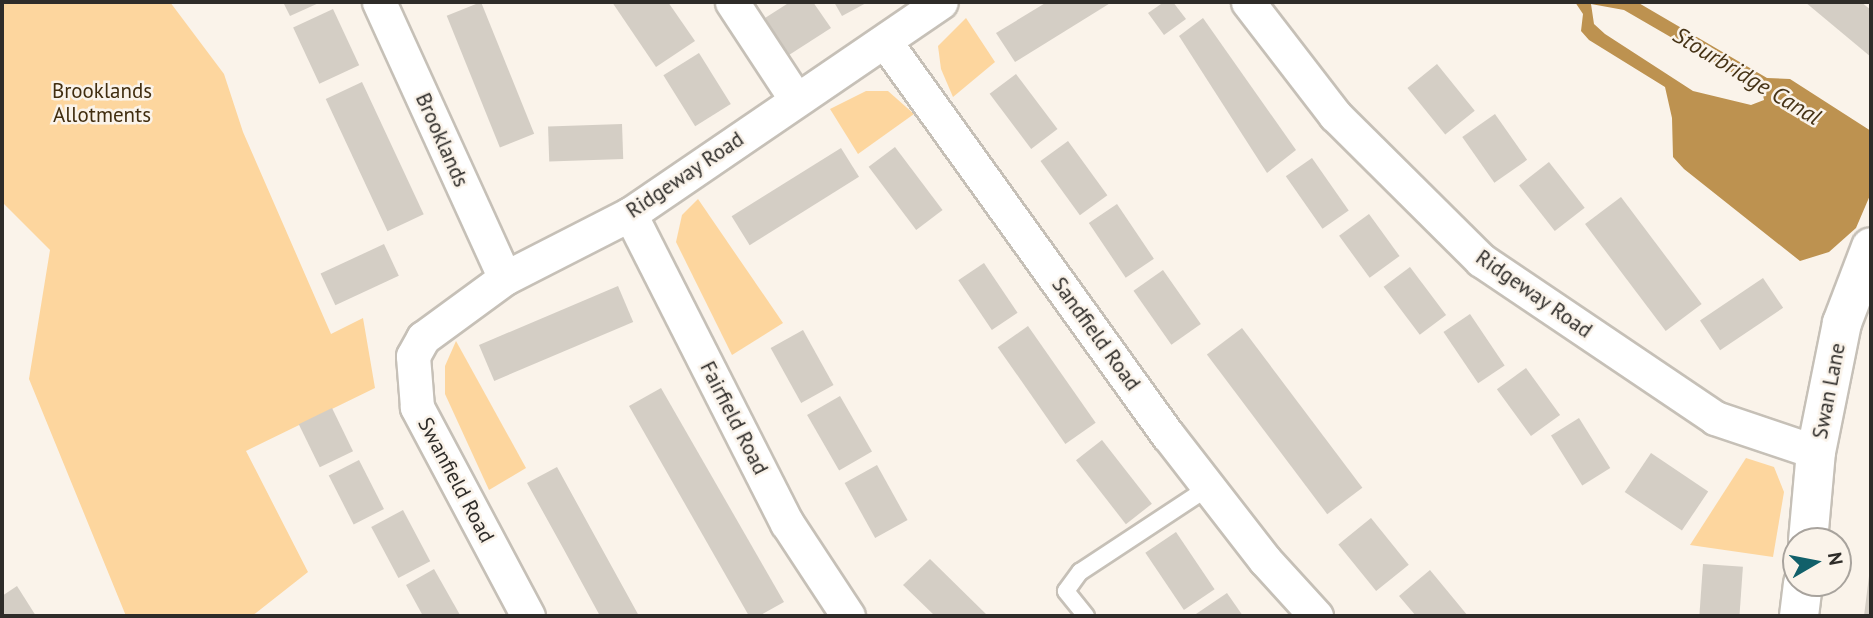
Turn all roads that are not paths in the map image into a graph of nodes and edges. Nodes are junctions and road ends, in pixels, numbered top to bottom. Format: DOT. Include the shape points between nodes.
graph roads {
  1 [pos="379,2"];
  2 [pos="732,2"];
  3 [pos="941,2"];
  4 [pos="1248,2"];
  5 [pos="886,43"];
  6 [pos="795,98"];
  7 [pos="630,214"];
  8 [pos="1871,247"];
  9 [pos="505,278"];
  10 [pos="423,338"];
  11 [pos="1816,452"];
  12 [pos="1209,487"];
  13 [pos="1809,527"];
  14 [pos="1801,597"];
  15 [pos="528,616"];
  16 [pos="848,616"];
  17 [pos="1086,616"];
  18 [pos="1317,616"];
  19 [pos="1799,616"];
  1 -- 9 [label="street, Brooklands"];
  2 -- 6 [label="street"];
  3 -- 5 [label="street, Ridgeway Road"];
  4 -- 11 [label="street, Ridgeway Road" via="1335,115 1481,260 1715,418"];
  5 -- 6 [label="street, Ridgeway Road"];
  5 -- 12 [label="street, Sandfield Road"];
  6 -- 7 [label="street, Ridgeway Road"];
  7 -- 9 [label="street, Ridgeway Road"];
  7 -- 16 [label="street, Fairfield Road" via="787,523"];
  8 -- 11 [label="street, Swan Lane" via="1842,323"];
  9 -- 10 [label="street, Ridgeway Road"];
  10 -- 15 [label="street, Swanfield Road" via="412,356 417,407"];
  11 -- 13 [label="street, Swan Lane"];
  12 -- 17 [label="lane" via="1080,572 1066,591"];
  12 -- 18 [label="street, Sandfield Road"];
  14 -- 19 [label="street"];
}
